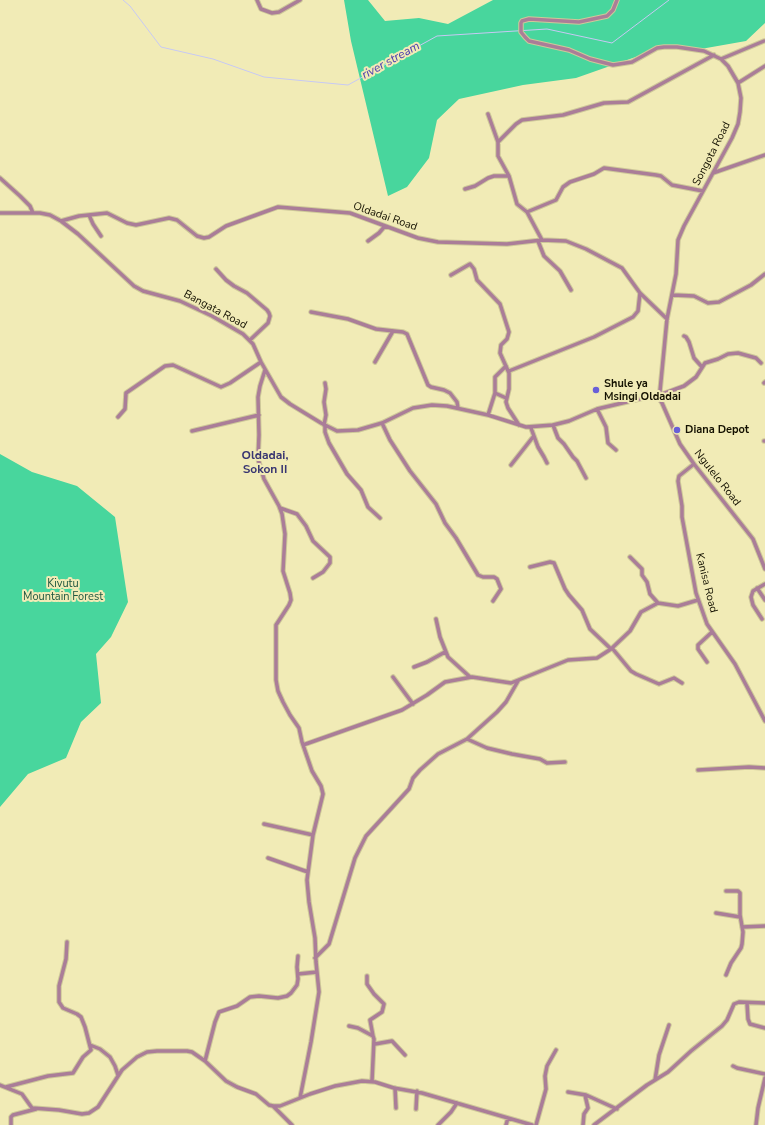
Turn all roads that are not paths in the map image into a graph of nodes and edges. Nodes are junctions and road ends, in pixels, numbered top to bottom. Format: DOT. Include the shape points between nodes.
graph roads {
  1 [pos="256,0"];
  2 [pos="300,0"];
  3 [pos="617,0"];
  4 [pos="764,41"];
  5 [pos="714,55"];
  6 [pos="721,59"];
  7 [pos="765,66"];
  8 [pos="738,83"];
  9 [pos="488,114"];
  10 [pos="498,142"];
  11 [pos="765,155"];
  12 [pos="713,172"];
  13 [pos="509,176"];
  14 [pos="0,178"];
  15 [pos="466,189"];
  16 [pos="703,191"];
  17 [pos="33,212"];
  18 [pos="527,212"];
  19 [pos="0,213"];
  20 [pos="89,214"];
  21 [pos="61,221"];
  22 [pos="385,226"];
  23 [pos="101,236"];
  24 [pos="540,240"];
  25 [pos="368,241"];
  26 [pos="216,269"];
  27 [pos="765,274"];
  28 [pos="452,275"];
  29 [pos="571,290"];
  30 [pos="640,293"];
  31 [pos="673,295"];
  32 [pos="311,312"];
  33 [pos="667,319"];
  34 [pos="393,332"];
  35 [pos="684,336"];
  36 [pos="250,340"];
  37 [pos="260,362"];
  38 [pos="376,362"];
  39 [pos="761,363"];
  40 [pos="506,366"];
  41 [pos="702,367"];
  42 [pos="265,370"];
  43 [pos="509,371"];
  44 [pos="325,382"];
  45 [pos="495,393"];
  46 [pos="655,396"];
  47 [pos="506,398"];
  48 [pos="458,408"];
  49 [pos="598,409"];
  50 [pos="259,415"];
  51 [pos="488,415"];
  52 [pos="118,417"];
  53 [pos="382,423"];
  54 [pos="324,425"];
  55 [pos="553,425"];
  56 [pos="520,426"];
  57 [pos="531,428"];
  58 [pos="192,431"];
  59 [pos="533,437"];
  60 [pos="616,450"];
  61 [pos="546,463"];
  62 [pos="694,464"];
  63 [pos="511,465"];
  64 [pos="586,478"];
  65 [pos="280,508"];
  66 [pos="380,518"];
  67 [pos="630,557"];
  68 [pos="530,567"];
  69 [pos="765,568"];
  70 [pos="314,578"];
  71 [pos="765,584"];
  72 [pos="757,588"];
  73 [pos="698,600"];
  74 [pos="765,600"];
  75 [pos="493,601"];
  76 [pos="658,604"];
  77 [pos="436,619"];
  78 [pos="762,619"];
  79 [pos="712,632"];
  80 [pos="612,648"];
  81 [pos="445,652"];
  82 [pos="707,662"];
  83 [pos="414,667"];
  84 [pos="393,677"];
  85 [pos="470,677"];
  86 [pos="518,681"];
  87 [pos="682,683"];
  88 [pos="413,704"];
  89 [pos="765,722"];
  90 [pos="467,738"];
  91 [pos="303,745"];
  92 [pos="565,762"];
  93 [pos="765,768"];
  94 [pos="698,770"];
  95 [pos="264,824"];
  96 [pos="313,835"];
  97 [pos="268,858"];
  98 [pos="308,872"];
  99 [pos="726,891"];
  100 [pos="716,913"];
  101 [pos="740,918"];
  102 [pos="765,926"];
  103 [pos="742,927"];
  104 [pos="67,942"];
  105 [pos="298,956"];
  106 [pos="316,958"];
  107 [pos="316,972"];
  108 [pos="298,974"];
  109 [pos="726,975"];
  110 [pos="367,976"];
  111 [pos="747,1003"];
  112 [pos="765,1003"];
  113 [pos="669,1025"];
  114 [pos="349,1026"];
  115 [pos="765,1028"];
  116 [pos="373,1036"];
  117 [pos="375,1044"];
  118 [pos="90,1045"];
  119 [pos="556,1050"];
  120 [pos="405,1055"];
  121 [pos="205,1061"];
  122 [pos="733,1066"];
  123 [pos="765,1074"];
  124 [pos="118,1075"];
  125 [pos="765,1078"];
  126 [pos="655,1080"];
  127 [pos="372,1081"];
  128 [pos="0,1085"];
  129 [pos="764,1085"];
  130 [pos="5,1087"];
  131 [pos="395,1088"];
  132 [pos="416,1092"];
  133 [pos="568,1092"];
  134 [pos="585,1095"];
  135 [pos="300,1098"];
  136 [pos="457,1103"];
  137 [pos="273,1106"];
  138 [pos="396,1108"];
  139 [pos="37,1109"];
  140 [pos="416,1109"];
  141 [pos="616,1109"];
  142 [pos="508,1118"];
  143 [pos="285,1119"];
  144 [pos="518,1120"];
  145 [pos="11,1125"];
  146 [pos="283,1125"];
  147 [pos="292,1125"];
  148 [pos="438,1125"];
  149 [pos="506,1125"];
  150 [pos="516,1125"];
  151 [pos="532,1125"];
  152 [pos="536,1125"];
  153 [pos="583,1125"];
  154 [pos="594,1125"];
  155 [pos="756,1125"];
  1 -- 2 [label="street" via="261,9 272,13 279,12"];
  3 -- 5 [label="street, Songota Road" via="607,16 579,22 529,19 522,21 521,31 529,41 569,50 613,65 632,62 657,48 664,47 704,51"];
  4 -- 6 [label="street"];
  5 -- 6 [label="street, Songota Road"];
  5 -- 10 [label="street" via="628,102 604,103 563,115 522,120"];
  6 -- 8 [label="street, Songota Road"];
  7 -- 8 [label="street"];
  8 -- 12 [label="street, Songota Road" via="741,106 738,124"];
  9 -- 10 [label="street"];
  10 -- 13 [label="street" via="498,156"];
  11 -- 12 [label="street"];
  12 -- 16 [label="street, Songota Road"];
  13 -- 15 [label="street" via="494,176"];
  13 -- 18 [label="street" via="517,204"];
  14 -- 17 [label="street" via="30,206"];
  16 -- 18 [label="street" via="672,185 661,176 604,168 570,182 563,187 556,200"];
  16 -- 31 [label="street, Songota Road" via="678,240"];
  17 -- 19 [label="street, Bangata Road"];
  17 -- 21 [label="street, Bangata Road" via="46,214"];
  18 -- 24 [label="street"];
  20 -- 21 [label="street, Oldadai Road"];
  20 -- 22 [label="street, Oldadai Road" via="107,212 126,223 136,225 162,218 173,218 201,238 209,237 226,226 278,207 350,213"];
  20 -- 23 [label="street"];
  21 -- 36 [label="street, Bangata Road" via="134,286 190,306 229,325"];
  22 -- 24 [label="street, Oldadai Road" via="438,242 507,244"];
  22 -- 25 [label="street"];
  24 -- 29 [label="street" via="544,256 560,271"];
  24 -- 30 [label="street, Oldadai Road" via="566,240 612,262 622,268"];
  26 -- 36 [label="street" via="226,280 247,293 269,313 268,323"];
  27 -- 31 [label="street" via="718,302 708,303 694,296"];
  28 -- 40 [label="street" via="470,264 478,280 500,304 509,332 500,351"];
  30 -- 33 [label="street, Oldadai Road"];
  30 -- 43 [label="street" via="638,311 633,316 594,337"];
  31 -- 33 [label="street, Songota Road"];
  32 -- 34 [label="street"];
  33 -- 46 [label="street, Songota Road" via="660,391"];
  34 -- 38 [label="street"];
  34 -- 48 [label="street" via="407,334 428,385 450,393 458,402"];
  35 -- 41 [label="street" via="689,342 694,358"];
  36 -- 37 [label="street, Bangata Road"];
  37 -- 42 [label="street, Bangata Road"];
  37 -- 52 [label="street" via="230,384 221,387 173,365 166,366 126,392 125,409"];
  39 -- 41 [label="street" via="756,358 734,353 707,362"];
  40 -- 43 [label="street"];
  40 -- 45 [label="street" via="495,377"];
  41 -- 46 [label="street, Bangata Road" via="688,384"];
  42 -- 50 [label="street" via="260,386"];
  42 -- 54 [label="street, Bangata Road" via="283,399"];
  43 -- 47 [label="street"];
  44 -- 54 [label="street"];
  45 -- 47 [label="street"];
  45 -- 51 [label="street"];
  46 -- 49 [label="street, Bangata Road"];
  46 -- 62 [label="street, Ngulelo Road" via="662,403 680,444"];
  47 -- 56 [label="street" via="508,408"];
  48 -- 51 [label="street, Bangata Road"];
  48 -- 53 [label="street, Bangata Road" via="440,405 420,406"];
  49 -- 55 [label="street, Bangata Road"];
  49 -- 60 [label="street" via="606,427 608,443"];
  50 -- 58 [label="street"];
  50 -- 65 [label="street" via="259,463 264,479"];
  51 -- 56 [label="street, Bangata Road"];
  53 -- 54 [label="street, Bangata Road" via="348,431 337,431"];
  53 -- 75 [label="street" via="410,471 436,504 478,575 496,579 501,589"];
  54 -- 66 [label="street" via="329,443 347,474 361,490 368,508"];
  55 -- 57 [label="street, Bangata Road"];
  55 -- 64 [label="street" via="558,438 577,461"];
  56 -- 57 [label="street, Bangata Road"];
  57 -- 59 [label="street"];
  59 -- 61 [label="street"];
  59 -- 63 [label="street"];
  62 -- 69 [label="street, Ngulelo Road" via="753,539"];
  62 -- 73 [label="street, Kanisa Road" via="679,476 678,481 681,515"];
  65 -- 70 [label="street" via="297,514 313,541 330,556 330,563"];
  65 -- 91 [label="street" via="285,531 283,571 291,600 276,625 276,680 283,702 299,728"];
  67 -- 76 [label="street" via="642,569 650,594"];
  68 -- 80 [label="street" via="554,562 565,589 582,610 590,628"];
  71 -- 72 [label="street"];
  72 -- 74 [label="street"];
  72 -- 78 [label="street" via="752,592 751,600"];
  73 -- 76 [label="street" via="678,606"];
  73 -- 79 [label="street, Kanisa Road"];
  76 -- 80 [label="street" via="639,614 631,629"];
  77 -- 81 [label="street"];
  79 -- 82 [label="street" via="698,645"];
  79 -- 89 [label="street, Kanisa Road" via="735,664"];
  80 -- 86 [label="street" via="597,658 568,660"];
  80 -- 87 [label="street" via="634,673 660,684 674,678"];
  81 -- 83 [label="street"];
  81 -- 85 [label="street" via="450,660"];
  84 -- 88 [label="street"];
  85 -- 86 [label="street" via="508,683"];
  85 -- 88 [label="street" via="444,682"];
  86 -- 90 [label="street" via="506,702"];
  88 -- 91 [label="street" via="400,711"];
  90 -- 92 [label="street" via="487,748 540,759 547,763"];
  90 -- 106 [label="street" via="430,760 416,774 407,792 366,836 355,858 328,944"];
  91 -- 96 [label="street" via="312,772 323,790"];
  93 -- 94 [label="street"];
  95 -- 96 [label="street"];
  96 -- 98 [label="street"];
  97 -- 98 [label="street"];
  98 -- 106 [label="street" via="307,887"];
  99 -- 101 [label="street" via="740,893"];
  100 -- 101 [label="street"];
  101 -- 103 [label="street"];
  102 -- 103 [label="street"];
  103 -- 109 [label="street" via="742,944"];
  104 -- 118 [label="street" via="66,959 59,986 59,1002 62,1008 80,1015"];
  105 -- 108 [label="street"];
  106 -- 107 [label="street"];
  107 -- 108 [label="street"];
  107 -- 135 [label="street" via="318,999"];
  108 -- 121 [label="street" via="295,990 288,996 250,997 237,1006 219,1012"];
  110 -- 116 [label="street" via="367,984 384,1004 382,1012 370,1020"];
  111 -- 112 [label="street"];
  111 -- 115 [label="street" via="750,1024"];
  111 -- 126 [label="street" via="734,1004 724,1024"];
  113 -- 126 [label="street" via="658,1059"];
  114 -- 116 [label="street"];
  116 -- 117 [label="street"];
  117 -- 120 [label="street" via="392,1041"];
  117 -- 127 [label="street"];
  118 -- 124 [label="street" via="110,1057"];
  118 -- 130 [label="street" via="91,1050 73,1073 48,1076"];
  119 -- 152 [label="street" via="547,1066 546,1089"];
  121 -- 124 [label="street" via="192,1052 157,1051 137,1057"];
  121 -- 137 [label="street" via="226,1081 256,1094"];
  122 -- 123 [label="street"];
  124 -- 139 [label="street" via="98,1107 89,1113"];
  125 -- 129 [label="street"];
  126 -- 141 [label="street"];
  127 -- 131 [label="street"];
  127 -- 135 [label="street" via="335,1086"];
  128 -- 130 [label="street"];
  129 -- 155 [label="street"];
  130 -- 139 [label="street" via="22,1094 31,1106"];
  131 -- 132 [label="street"];
  131 -- 138 [label="street"];
  132 -- 136 [label="street"];
  132 -- 140 [label="street"];
  133 -- 134 [label="street"];
  134 -- 141 [label="street"];
  134 -- 153 [label="street" via="588,1108 584,1114"];
  135 -- 137 [label="street"];
  136 -- 142 [label="street"];
  136 -- 148 [label="street"];
  137 -- 143 [label="street"];
  139 -- 145 [label="street" via="13,1114"];
  141 -- 154 [label="street"];
  142 -- 144 [label="street"];
  142 -- 149 [label="street"];
  143 -- 146 [label="street"];
  143 -- 147 [label="street"];
  144 -- 150 [label="street"];
  144 -- 151 [label="street"];
}
